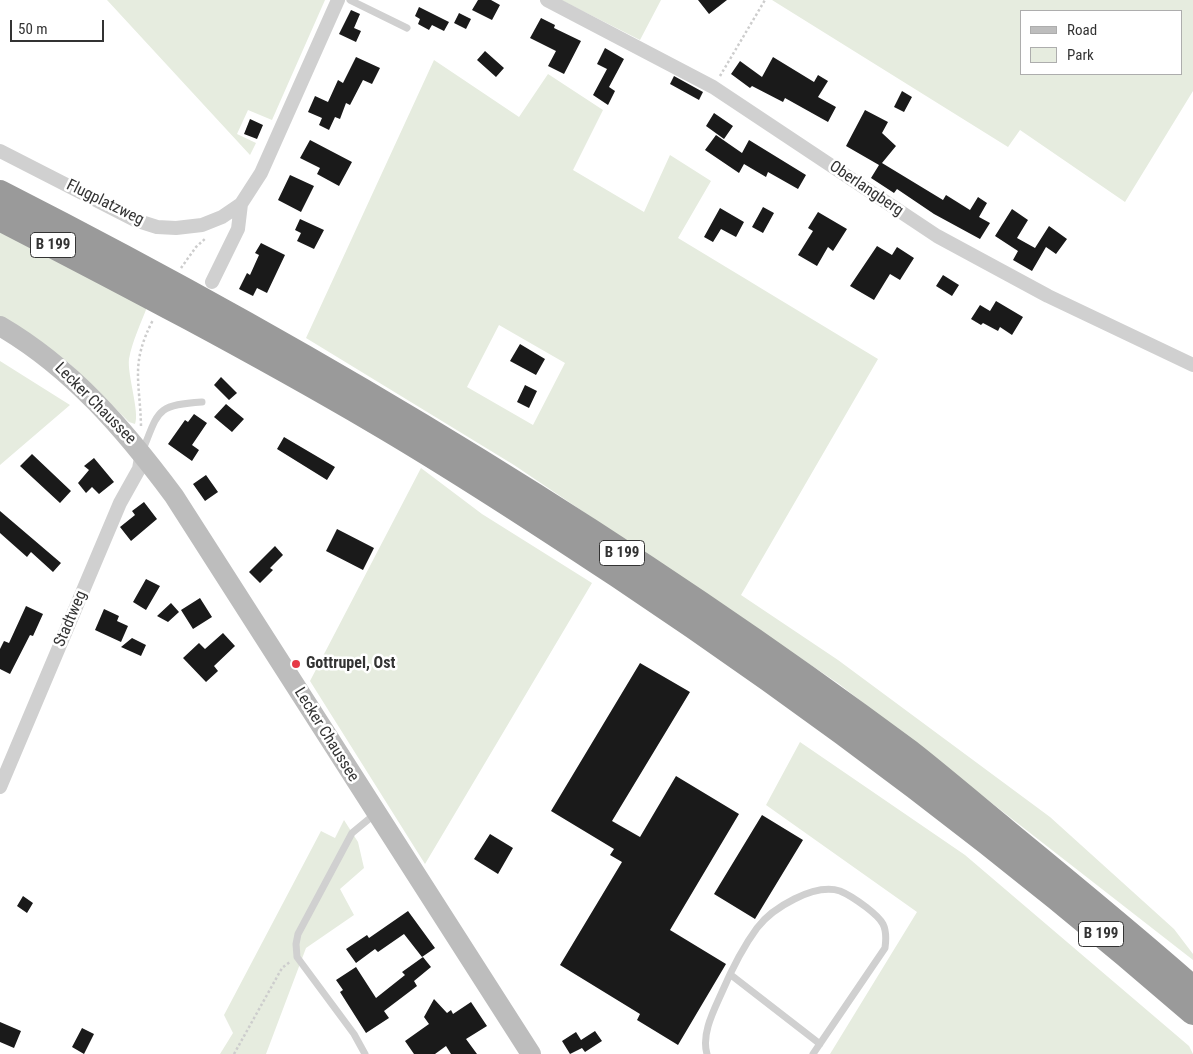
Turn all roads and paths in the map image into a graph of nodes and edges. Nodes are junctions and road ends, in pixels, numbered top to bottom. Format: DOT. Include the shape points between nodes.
graph roads {
  1 [pos="338,0"];
  2 [pos="350,0"];
  3 [pos="547,0"];
  4 [pos="765,0"];
  5 [pos="407,28"];
  6 [pos="713,87"];
  7 [pos="0,151"];
  8 [pos="0,193"];
  9 [pos="241,204"];
  10 [pos="0,218"];
  11 [pos="209,236"];
  12 [pos="181,268"];
  13 [pos="212,282"];
  14 [pos="155,316"];
  15 [pos="0,326"];
  16 [pos="1193,365"];
  17 [pos="202,402"];
  18 [pos="142,452"];
  19 [pos="0,787"];
  20 [pos="375,814"];
  21 [pos="298,957"];
  22 [pos="731,975"];
  23 [pos="1193,989"];
  24 [pos="1193,1012"];
  25 [pos="820,1044"];
  26 [pos="234,1054"];
  27 [pos="365,1054"];
  28 [pos="531,1054"];
  29 [pos="706,1054"];
  30 [pos="812,1054"];
  1 -- 9 [label="street, Flugplatzweg" via="261,173"];
  2 -- 5 [label="lane"];
  3 -- 6 [label="street, Oberlangberg"];
  4 -- 6 [label="path"];
  6 -- 16 [label="street, Oberlangberg" via="937,236 1048,296"];
  7 -- 9 [label="street, Flugplatzweg" via="135,220 157,228 202,225"];
  8 -- 23 [label="highway, B 199" via="112,250 382,400 563,513 739,631 912,755"];
  9 -- 13 [label="street, Flugplatzweg" via="238,229"];
  10 -- 24 [label="highway, B 199" via="173,308 375,421 619,576 727,648 898,772 1015,863"];
  11 -- 12 [label="path" via="196,247"];
  14 -- 18 [label="path" via="145,336 137,373"];
  15 -- 18 [label="street, Lecker Chaussee" via="54,363 84,389"];
  17 -- 18 [label="lane" via="176,403 164,408 158,414"];
  18 -- 19 [label="street, Stadtweg" via="139,469 120,503"];
  18 -- 20 [label="street, Lecker Chaussee" via="174,496"];
  20 -- 21 [label="lane" via="352,833 298,934"];
  20 -- 28 [label="street, Lecker Chaussee"];
  21 -- 26 [label="path" via="282,968"];
  21 -- 27 [label="lane"];
  22 -- 25 [label="lane"];
  22 -- 25 [label="lane" via="757,928 777,908 797,897 820,891 839,891 856,899 882,919 887,935 885,948"];
  22 -- 29 [label="lane" via="709,1023"];
  25 -- 30 [label="lane"];
}
